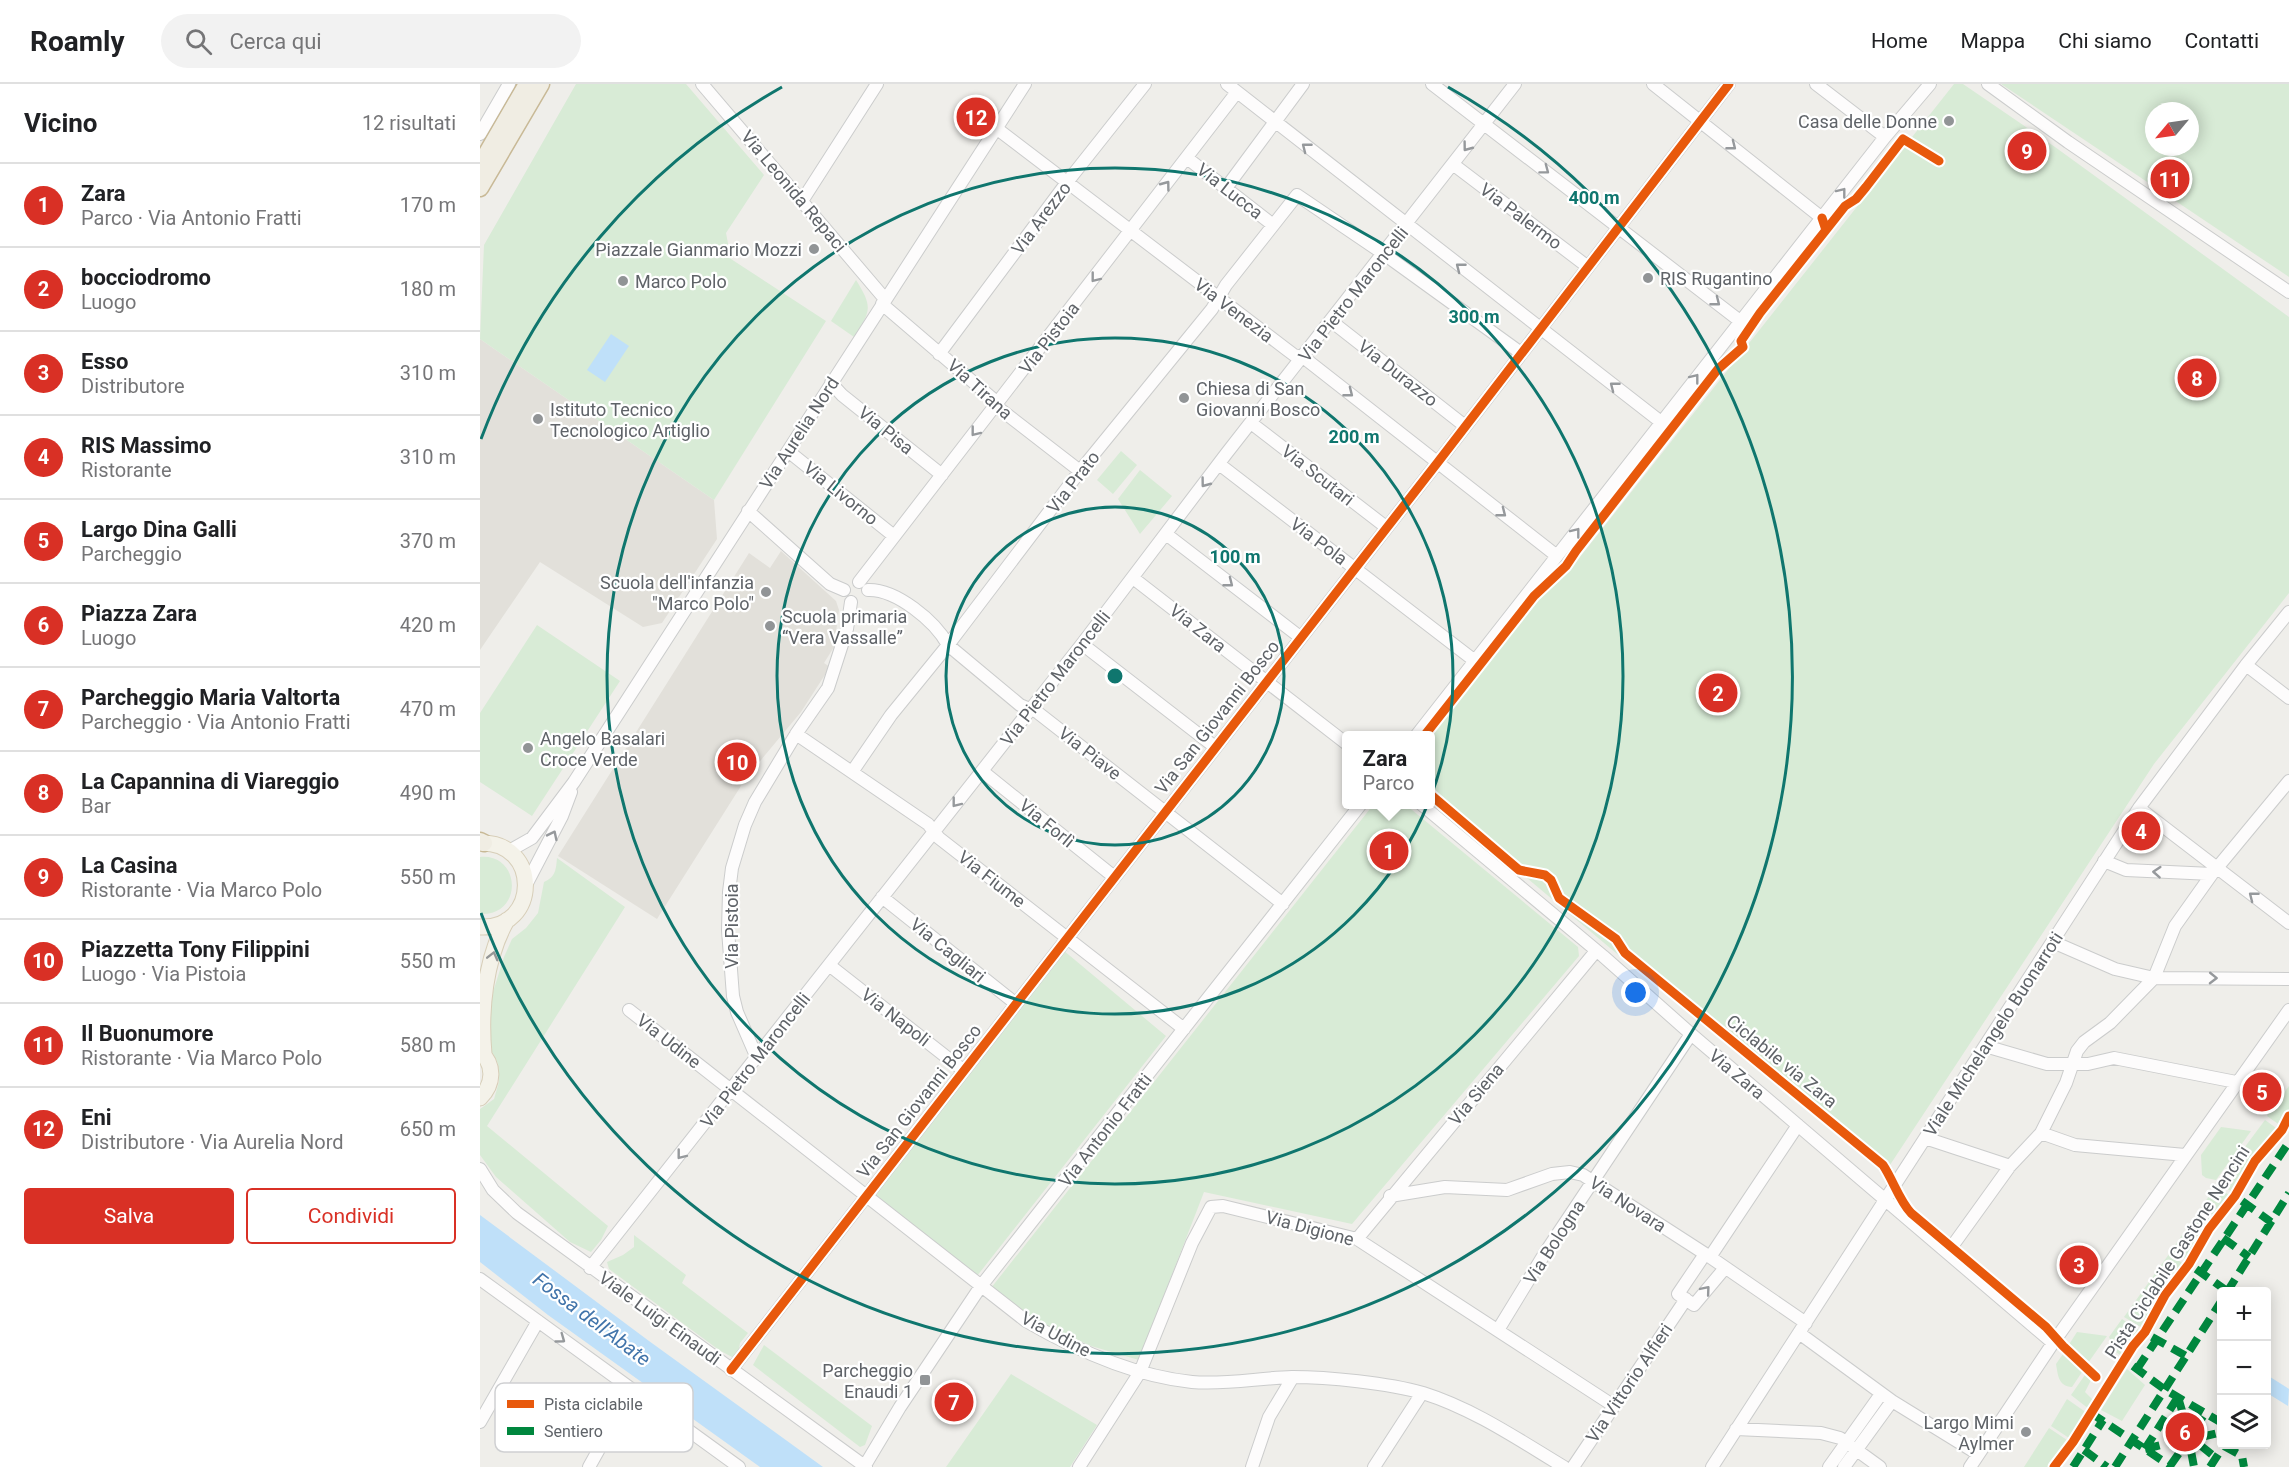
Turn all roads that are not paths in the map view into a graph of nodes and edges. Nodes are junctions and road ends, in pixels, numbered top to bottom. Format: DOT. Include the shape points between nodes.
graph roads {
  1 [pos="509,84"];
  2 [pos="527,84"];
  3 [pos="541,84"];
  4 [pos="702,84"];
  5 [pos="878,84"];
  6 [pos="1024,84"];
  7 [pos="1143,84"];
  8 [pos="1227,84"];
  9 [pos="1303,84"];
  10 [pos="1432,84"];
  11 [pos="1515,84"];
  12 [pos="1653,84"];
  13 [pos="1729,84"];
  14 [pos="1816,84"];
  15 [pos="1930,84"];
  16 [pos="1988,84"];
  17 [pos="1237,92"];
  18 [pos="1700,121"];
  19 [pos="1274,122"];
  20 [pos="1485,124"];
  21 [pos="996,128"];
  22 [pos="480,134"];
  23 [pos="1885,137"];
  24 [pos="1187,158"];
  25 [pos="480,165"];
  26 [pos="1454,165"];
  27 [pos="1068,181"];
  28 [pos="480,188"];
  29 [pos="1226,188"];
  30 [pos="802,201"];
  31 [pos="1822,218"];
  32 [pos="1273,225"];
  33 [pos="1407,225"];
  34 [pos="1619,227"];
  35 [pos="1130,232"];
  36 [pos="1384,254"];
  37 [pos="1588,267"];
  38 [pos="2289,292"];
  39 [pos="1219,299"];
  40 [pos="884,302"];
  41 [pos="1331,321"];
  42 [pos="1740,321"];
  43 [pos="1540,329"];
  44 [pos="1521,353"];
  45 [pos="939,354"];
  46 [pos="1303,357"];
  47 [pos="831,383"];
  48 [pos="996,406"];
  49 [pos="1661,422"];
  50 [pos="1251,423"];
  51 [pos="1465,426"];
  52 [pos="788,451"];
  53 [pos="1438,462"];
  54 [pos="1219,464"];
  55 [pos="1080,471"];
  56 [pos="942,475"];
  57 [pos="748,511"];
  58 [pos="1386,527"];
  59 [pos="1167,534"];
  60 [pos="894,536"];
  61 [pos="1557,556"];
  62 [pos="1354,567"];
  63 [pos="1133,578"];
  64 [pos="863,586"];
  65 [pos="844,590"];
  66 [pos="851,602"];
  67 [pos="2289,612"];
  68 [pos="1300,637"];
  69 [pos="1082,644"];
  70 [pos="948,645"];
  71 [pos="1475,661"];
  72 [pos="2246,664"];
  73 [pos="1266,681"];
  74 [pos="2289,698"];
  75 [pos="1030,707"];
  76 [pos="1419,731"];
  77 [pos="796,734"];
  78 [pos="1342,740"];
  79 [pos="1215,747"];
  80 [pos="982,771"];
  81 [pos="852,772"];
  82 [pos="2289,781"];
  83 [pos="574,782"];
  84 [pos="2139,808"];
  85 [pos="1357,809"];
  86 [pos="1427,809"];
  87 [pos="1165,811"];
  88 [pos="933,832"];
  89 [pos="481,843"];
  90 [pos="509,851"];
  91 [pos="2104,861"];
  92 [pos="2215,872"];
  93 [pos="1113,876"];
  94 [pos="526,885"];
  95 [pos="882,897"];
  96 [pos="1283,904"];
  97 [pos="507,920"];
  98 [pos="2289,923"];
  99 [pos="480,927"];
  100 [pos="1066,937"];
  101 [pos="2054,942"];
  102 [pos="1596,951"];
  103 [pos="829,965"];
  104 [pos="2154,978"];
  105 [pos="2289,979"];
  106 [pos="1015,1003"];
  107 [pos="629,1010"];
  108 [pos="2289,1010"];
  109 [pos="1184,1029"];
  110 [pos="1691,1034"];
  111 [pos="1985,1046"];
  112 [pos="482,1053"];
  113 [pos="757,1058"];
  114 [pos="2072,1066"];
  115 [pos="963,1070"];
  116 [pos="2236,1082"];
  117 [pos="731,1090"];
  118 [pos="480,1098"];
  119 [pos="1798,1125"];
  120 [pos="2041,1133"];
  121 [pos="1926,1138"];
  122 [pos="2185,1155"];
  123 [pos="2010,1166"];
  124 [pos="480,1169"];
  125 [pos="484,1181"];
  126 [pos="1594,1181"];
  127 [pos="1390,1196"];
  128 [pos="865,1197"];
  129 [pos="1887,1200"];
  130 [pos="1357,1239"];
  131 [pos="1948,1252"];
  132 [pos="1707,1256"];
  133 [pos="590,1268"];
  134 [pos="1725,1268"];
  135 [pos="480,1279"];
  136 [pos="981,1286"];
  137 [pos="1686,1299"];
  138 [pos="538,1321"];
  139 [pos="1802,1328"];
  140 [pos="1498,1330"];
  141 [pos="2053,1343"];
  142 [pos="731,1370"];
  143 [pos="1140,1372"];
  144 [pos="1293,1377"];
  145 [pos="499,1383"];
  146 [pos="622,1383"];
  147 [pos="495,1389"];
  148 [pos="1422,1393"];
  149 [pos="1886,1397"];
  150 [pos="1614,1406"];
  151 [pos="483,1408"];
  152 [pos="480,1422"];
  153 [pos="1736,1429"];
  154 [pos="693,1434"];
  155 [pos="1852,1445"];
  156 [pos="597,1452"];
  157 [pos="1978,1454"];
  158 [pos="589,1467"];
  159 [pos="739,1467"];
  160 [pos="865,1467"];
  161 [pos="1079,1467"];
  162 [pos="1252,1467"];
  163 [pos="1374,1467"];
  164 [pos="1564,1467"];
  165 [pos="1573,1467"];
  166 [pos="1712,1467"];
  167 [pos="1829,1467"];
  168 [pos="1844,1467"];
  169 [pos="1880,1467"];
  170 [pos="1970,1467"];
  1 -- 22 [label="street"];
  2 -- 25 [label="highway"];
  3 -- 28 [label="highway"];
  4 -- 30 [label="street, Via Leonida Repaci"];
  5 -- 30 [label="street"];
  6 -- 21 [label="street, Via Aurelia Nord"];
  7 -- 27 [label="street, Via Arezzo"];
  8 -- 17 [label="street"];
  9 -- 19 [label="street"];
  10 -- 20 [label="street"];
  11 -- 20 [label="street, Via Pietro Maroncelli"];
  12 -- 18 [label="street"];
  13 -- 18 [label="street, Via San Giovanni Bosco"];
  14 -- 23 [label="street"];
  15 -- 23 [label="street"];
  16 -- 38 [label="street"];
  17 -- 19 [label="street"];
  17 -- 24 [label="street, Via Pistoia"];
  18 -- 31 [label="street, one-way"];
  18 -- 34 [label="street, Via San Giovanni Bosco"];
  19 -- 29 [label="street"];
  33 -- 19 [label="street, one-way"];
  20 -- 26 [label="street, Via Pietro Maroncelli, one-way"];
  20 -- 34 [label="street, one-way"];
  21 -- 27 [label="street, Via Venezia"];
  21 -- 40 [label="street, Via Aurelia Nord"];
  31 -- 23 [label="street, one-way"];
  24 -- 29 [label="street, Via Lucca"];
  35 -- 24 [label="street, Via Pistoia, one-way"];
  26 -- 33 [label="street, Via Pietro Maroncelli"];
  26 -- 37 [label="street, Via Palermo"];
  27 -- 35 [label="street, Via Venezia"];
  27 -- 45 [label="street, Via Arezzo"];
  29 -- 32 [label="street, Via Lucca"];
  30 -- 40 [label="street, Via Leonida Repaci"];
  31 -- 42 [label="street"];
  32 -- 36 [label="street, Via Prato" via="1297,195"];
  32 -- 39 [label="street, Via Prato"];
  33 -- 36 [label="street, Via Pietro Maroncelli"];
  43 -- 33 [label="street, one-way"];
  34 -- 37 [label="street, Via San Giovanni Bosco"];
  34 -- 42 [label="street, one-way"];
  35 -- 39 [label="street, Via Venezia"];
  35 -- 48 [label="street, Via Pistoia, one-way"];
  36 -- 41 [label="street, Via Pietro Maroncelli"];
  36 -- 44 [label="street"];
  37 -- 43 [label="street, Via San Giovanni Bosco"];
  39 -- 46 [label="street, Via Venezia" via="1294,356"];
  39 -- 55 [label="street, Via Prato"];
  40 -- 45 [label="street, Via Tirana"];
  40 -- 47 [label="street, Via Aurelia Nord"];
  41 -- 46 [label="street, Via Pietro Maroncelli"];
  41 -- 51 [label="street, Via Durazzo"];
  49 -- 42 [label="street, one-way"];
  43 -- 44 [label="street, Via San Giovanni Bosco"];
  49 -- 43 [label="street, one-way"];
  44 -- 51 [label="street, Via San Giovanni Bosco"];
  45 -- 48 [label="street, Via Tirana" via="993,399"];
  46 -- 50 [label="street, Via Pietro Maroncelli"];
  46 -- 53 [label="street, Via Venezia, one-way"];
  47 -- 52 [label="street, Via Aurelia Nord"];
  47 -- 56 [label="street, Via Pisa"];
  48 -- 55 [label="street, Via Tirana"];
  48 -- 56 [label="street, Via Pistoia, one-way"];
  61 -- 49 [label="street, one-way"];
  50 -- 54 [label="street, Via Pietro Maroncelli"];
  50 -- 58 [label="street, Via Scutari"];
  51 -- 53 [label="street, Via San Giovanni Bosco"];
  52 -- 57 [label="street, Via Aurelia Nord"];
  52 -- 60 [label="street, Via Livorno"];
  53 -- 58 [label="street, Via San Giovanni Bosco"];
  53 -- 61 [label="street, Via Venezia, one-way"];
  54 -- 59 [label="street, Via Pietro Maroncelli, one-way"];
  54 -- 62 [label="street, Via Pola"];
  55 -- 70 [label="street, Via Prato"];
  56 -- 60 [label="street, Via Pistoia"];
  57 -- 65 [label="street" via="830,584"];
  57 -- 83 [label="street, Via Aurelia Nord"];
  58 -- 62 [label="street, Via San Giovanni Bosco"];
  59 -- 63 [label="street, Via Pietro Maroncelli"];
  59 -- 68 [label="street, one-way"];
  60 -- 64 [label="street, Via Pistoia"];
  61 -- 71 [label="street"];
  62 -- 68 [label="street, Via San Giovanni Bosco"];
  62 -- 71 [label="street, Via Pola"];
  63 -- 69 [label="street, Via Pietro Maroncelli"];
  63 -- 73 [label="street, Via Zara"];
  64 -- 65 [label="street" via="851,584"];
  64 -- 66 [label="street" via="862,598"];
  64 -- 70 [label="street, Via Piave" via="893,595 933,626"];
  65 -- 66 [label="street"];
  66 -- 77 [label="street, Via Pistoia" via="847,630 828,688"];
  67 -- 72 [label="street, Viale Michelangelo Buonarroti"];
  68 -- 73 [label="street, Via San Giovanni Bosco"];
  69 -- 75 [label="street, Via Pietro Maroncelli"];
  69 -- 79 [label="street"];
  70 -- 75 [label="street, Via Piave" via="1020,705"];
  70 -- 81 [label="street, Via Prato" via="891,715"];
  71 -- 76 [label="street"];
  72 -- 74 [label="street"];
  72 -- 84 [label="street, Viale Michelangelo Buonarroti"];
  73 -- 78 [label="street, Via Zara"];
  73 -- 79 [label="street, Via San Giovanni Bosco"];
  75 -- 80 [label="street, Via Pietro Maroncelli"];
  75 -- 87 [label="street, Via Piave"];
  77 -- 81 [label="street, Via Fiume"];
  77 -- 113 [label="street, Via Pistoia" via="750,811 729,884 728,944 733,996"];
  79 -- 87 [label="street, Via San Giovanni Bosco"];
  80 -- 88 [label="street, Via Pietro Maroncelli, one-way"];
  80 -- 93 [label="street, Via Forlì"];
  81 -- 88 [label="street, Via Fiume" via="928,824"];
  82 -- 92 [label="street"];
  83 -- 90 [label="street, Via Aurelia Nord" via="532,838"];
  94 -- 83 [label="street, Via Aurelia Nord, one-way" via="562,816"];
  84 -- 91 [label="street, Viale Michelangelo Buonarroti"];
  84 -- 92 [label="street"];
  85 -- 96 [label="street, Via Antonio Fratti"];
  86 -- 102 [label="street, Via Zara"];
  87 -- 93 [label="street, Via San Giovanni Bosco"];
  87 -- 96 [label="street, Via Piave"];
  88 -- 95 [label="street, Via Pietro Maroncelli"];
  88 -- 100 [label="street, Via Fiume"];
  89 -- 90 [label="main road"];
  90 -- 94 [label="main road" via="520,864"];
  92 -- 91 [label="street, one-way" via="2126,870"];
  91 -- 101 [label="street, Viale Michelangelo Buonarroti"];
  98 -- 92 [label="street, one-way"];
  92 -- 104 [label="street" via="2175,926"];
  93 -- 100 [label="street, Via San Giovanni Bosco"];
  94 -- 97 [label="main road" via="521,905"];
  95 -- 103 [label="street, Via Pietro Maroncelli"];
  95 -- 106 [label="street, Via Cagliari"];
  96 -- 109 [label="street, Via Antonio Fratti"];
  97 -- 99 [label="main road"];
  112 -- 97 [label="main road, one-way" via="483,1000 495,948"];
  100 -- 106 [label="street, Via San Giovanni Bosco"];
  100 -- 109 [label="street, Via Fiume"];
  101 -- 104 [label="street" via="2115,969"];
  101 -- 111 [label="street, Viale Michelangelo Buonarroti"];
  102 -- 110 [label="street, Via Zara"];
  102 -- 127 [label="street, Via Siena"];
  103 -- 113 [label="street, Via Pietro Maroncelli"];
  103 -- 115 [label="street, Via Napoli"];
  104 -- 105 [label="street, one-way"];
  104 -- 114 [label="street" via="2110,1023 2084,1042"];
  106 -- 115 [label="street, Via San Giovanni Bosco"];
  107 -- 117 [label="street, Via Udine"];
  108 -- 116 [label="street"];
  109 -- 136 [label="street, Via Antonio Fratti"];
  110 -- 119 [label="street, Via Zara"];
  110 -- 126 [label="street, Via Bologna"];
  111 -- 114 [label="street" via="2047,1064"];
  111 -- 121 [label="street, Viale Michelangelo Buonarroti"];
  112 -- 118 [label="main road" via="490,1066 491,1079"];
  113 -- 117 [label="street, Via Pietro Maroncelli"];
  114 -- 116 [label="street" via="2114,1058"];
  114 -- 120 [label="street"];
  115 -- 128 [label="street, Via San Giovanni Bosco"];
  116 -- 122 [label="street"];
  117 -- 128 [label="street, Via Udine"];
  117 -- 133 [label="street, Via Pietro Maroncelli, one-way"];
  119 -- 129 [label="street, Via Zara"];
  119 -- 132 [label="street, Via Vittorio Alfieri"];
  120 -- 122 [label="street" via="2075,1145"];
  120 -- 123 [label="street"];
  121 -- 123 [label="street"];
  121 -- 129 [label="street, Viale Michelangelo Buonarroti"];
  122 -- 141 [label="street"];
  123 -- 131 [label="street"];
  124 -- 125 [label="street, Viale Luigi Einaudi"];
  125 -- 133 [label="street, Viale Luigi Einaudi" via="506,1205"];
  126 -- 127 [label="street, Via Novara" via="1565,1173 1514,1189 1445,1187"];
  126 -- 132 [label="street, Via Novara"];
  126 -- 140 [label="street, Via Bologna"];
  127 -- 130 [label="street, Via Siena"];
  128 -- 136 [label="street, Via Udine"];
  128 -- 142 [label="street, Via San Giovanni Bosco"];
  129 -- 131 [label="street, Via Zara"];
  129 -- 139 [label="street, Viale Michelangelo Buonarroti"];
  130 -- 140 [label="street, Via Digione"];
  130 -- 143 [label="street, Via Digione" via="1223,1206 1210,1207"];
  131 -- 141 [label="street, Via Zara"];
  132 -- 134 [label="street, Via Novara"];
  132 -- 137 [label="street, Via Vittorio Alfieri" via="1678,1294"];
  133 -- 142 [label="street, Viale Luigi Einaudi"];
  137 -- 134 [label="street, one-way" via="1694,1305"];
  134 -- 139 [label="street, Via Novara"];
  135 -- 138 [label="street"];
  136 -- 143 [label="street, Via Udine" via="1041,1330"];
  136 -- 160 [label="street, Via Antonio Fratti" via="905,1399"];
  137 -- 150 [label="street, Via Vittorio Alfieri"];
  138 -- 145 [label="street"];
  138 -- 146 [label="street, one-way"];
  139 -- 149 [label="street, Via Novara"];
  139 -- 153 [label="street, Viale Michelangelo Buonarroti"];
  140 -- 150 [label="street, Via Digione"];
  141 -- 157 [label="street"];
  142 -- 160 [label="street, Viale Luigi Einaudi"];
  143 -- 144 [label="street, Via Udine" via="1212,1383"];
  143 -- 161 [label="street"];
  144 -- 148 [label="street, Via Udine" via="1377,1384"];
  144 -- 162 [label="street" via="1269,1417"];
  147 -- 151 [label="street"];
  148 -- 163 [label="street"];
  148 -- 164 [label="street, Via Udine" via="1486,1420"];
  149 -- 155 [label="street"];
  149 -- 157 [label="street, Via Novara"];
  150 -- 165 [label="street, Via Vittorio Alfieri"];
  151 -- 152 [label="street"];
  153 -- 155 [label="street" via="1821,1433"];
  153 -- 166 [label="street, Viale Michelangelo Buonarroti"];
  154 -- 159 [label="street"];
  155 -- 167 [label="street"];
  155 -- 168 [label="street"];
  155 -- 169 [label="street"];
  156 -- 158 [label="street"];
  157 -- 170 [label="street"];
}
